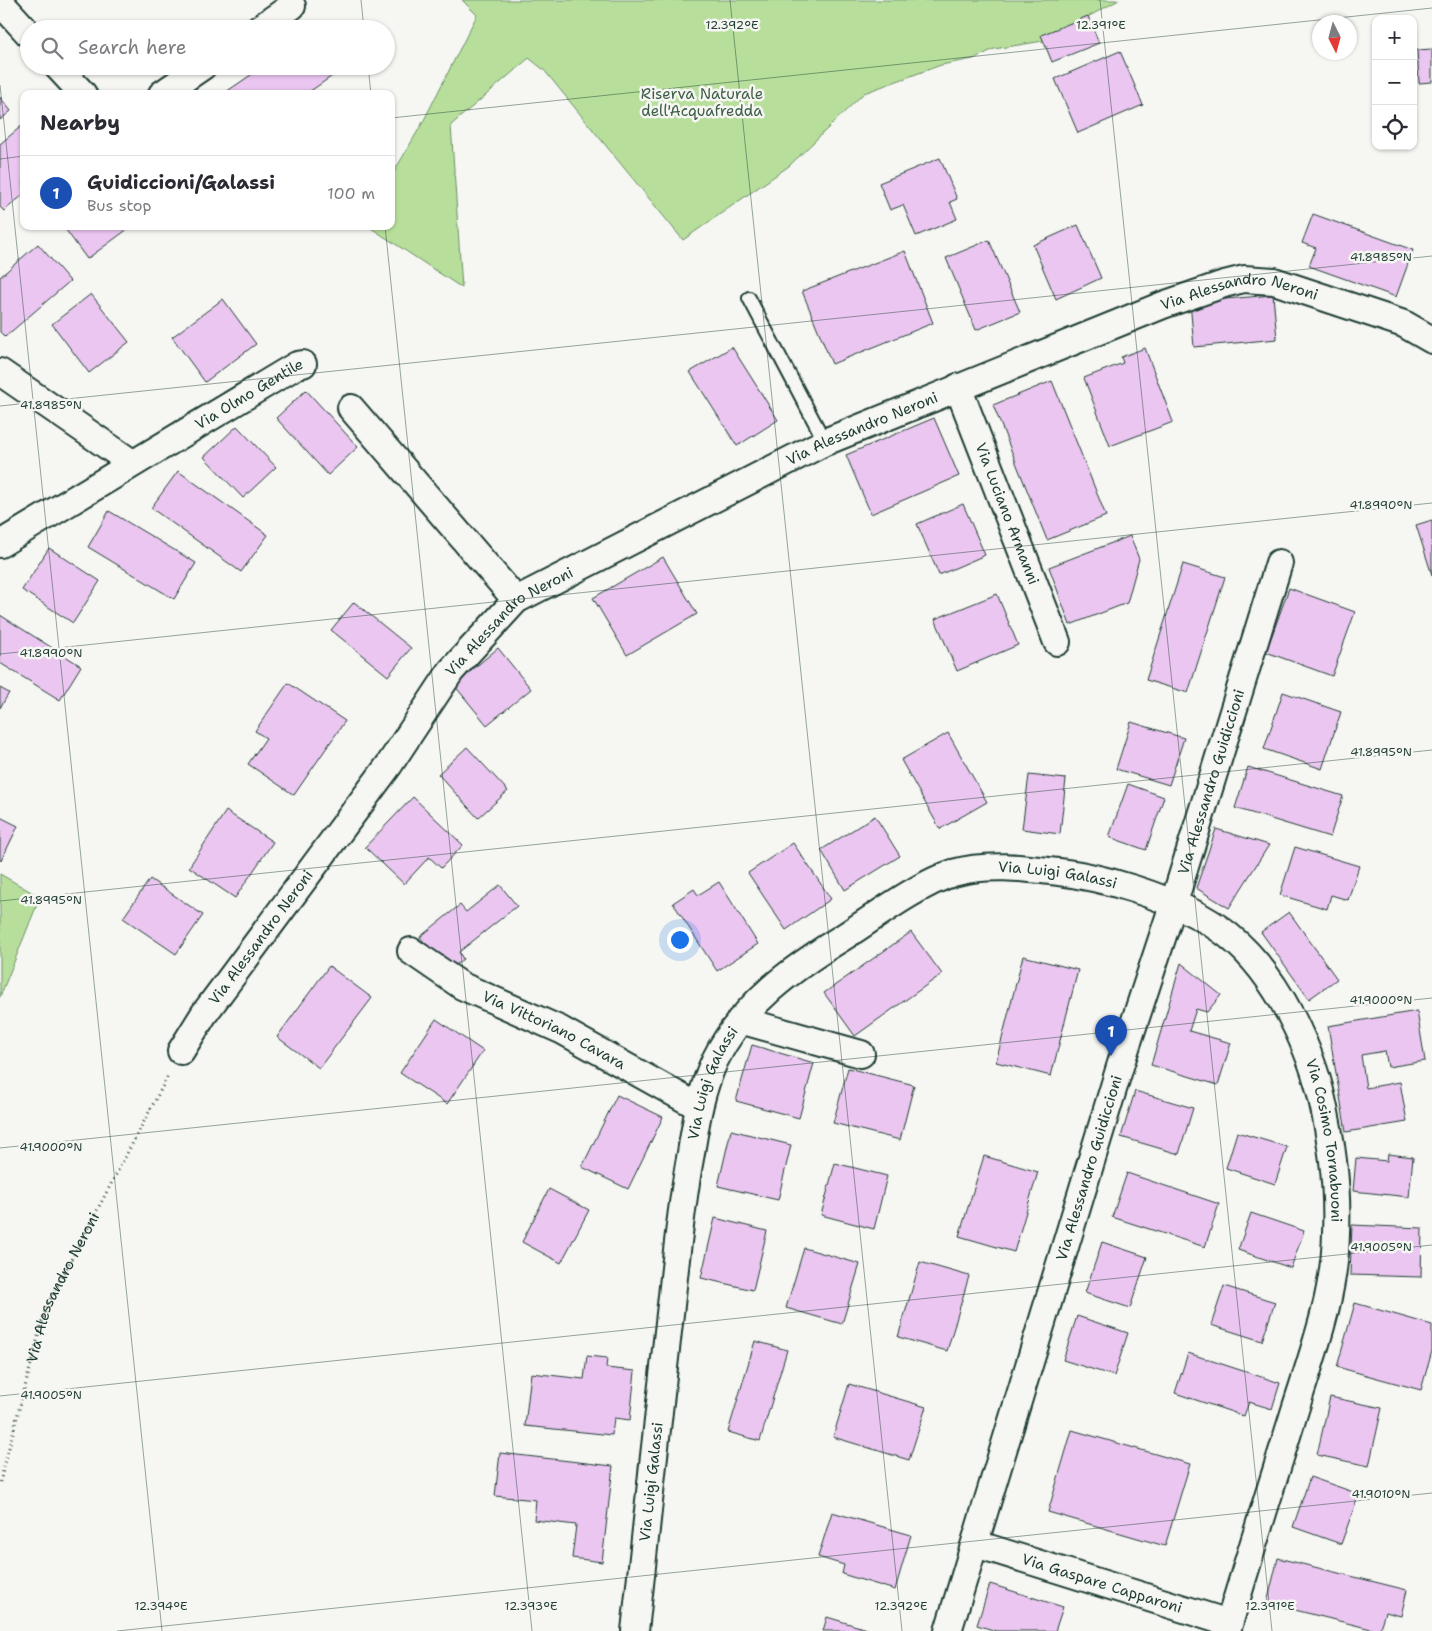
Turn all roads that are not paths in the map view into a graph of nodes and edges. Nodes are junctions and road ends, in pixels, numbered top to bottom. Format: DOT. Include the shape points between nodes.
graph roads {
  1 [pos="0,2"];
  2 [pos="292,6"];
  3 [pos="272,20"];
  4 [pos="20,24"];
  5 [pos="65,75"];
  6 [pos="190,75"];
  7 [pos="79,90"];
  8 [pos="168,90"];
  9 [pos="748,298"];
  10 [pos="1432,340"];
  11 [pos="303,364"];
  12 [pos="0,372"];
  13 [pos="958,387"];
  14 [pos="351,408"];
  15 [pos="825,442"];
  16 [pos="132,463"];
  17 [pos="0,544"];
  18 [pos="1279,563"];
  19 [pos="516,600"];
  20 [pos="1058,642"];
  21 [pos="1174,902"];
  22 [pos="411,951"];
  23 [pos="740,1020"];
  24 [pos="181,1051"];
  25 [pos="860,1054"];
  26 [pos="699,1107"];
  27 [pos="976,1544"];
  28 [pos="1228,1627"];
  29 [pos="635,1631"];
  30 [pos="948,1631"];
  1 -- 4 [label="street"];
  2 -- 3 [label="street"];
  5 -- 7 [label="street"];
  6 -- 8 [label="street"];
  9 -- 15 [label="lane"];
  10 -- 13 [label="street, Via Alessandro Neroni" via="1404,324 1284,284 1244,279 1192,294"];
  11 -- 16 [label="street, Via Olmo Gentile"];
  12 -- 16 [label="street"];
  13 -- 15 [label="street, Via Alessandro Neroni"];
  13 -- 20 [label="street, Via Luciano Armanni"];
  14 -- 19 [label="street"];
  15 -- 19 [label="street, Via Alessandro Neroni"];
  16 -- 17 [label="street, Via Olmo Gentile"];
  18 -- 21 [label="street, Via Alessandro Guidiccioni"];
  19 -- 24 [label="street, Via Alessandro Neroni" via="451,672 389,765 204,1014"];
  21 -- 23 [label="street, Via Luigi Galassi" via="1109,881 1073,874 1016,868 953,874 814,955 768,990"];
  21 -- 27 [label="street, Via Alessandro Guidiccioni" via="1122,1060"];
  21 -- 28 [label="street, Via Cosimo Tornabuoni" via="1210,922 1235,941 1257,963 1279,994 1301,1037 1321,1091 1335,1193 1333,1270 1319,1334"];
  22 -- 26 [label="street, Via Vittoriano Cavara" via="462,986 562,1030"];
  23 -- 25 [label="street"];
  23 -- 26 [label="street, Via Luigi Galassi" via="716,1058"];
  26 -- 29 [label="street, Via Luigi Galassi" via="679,1228"];
  27 -- 28 [label="street, Via Gaspare Capparoni"];
  27 -- 30 [label="street, Via Alessandro Guidiccioni"];
}
